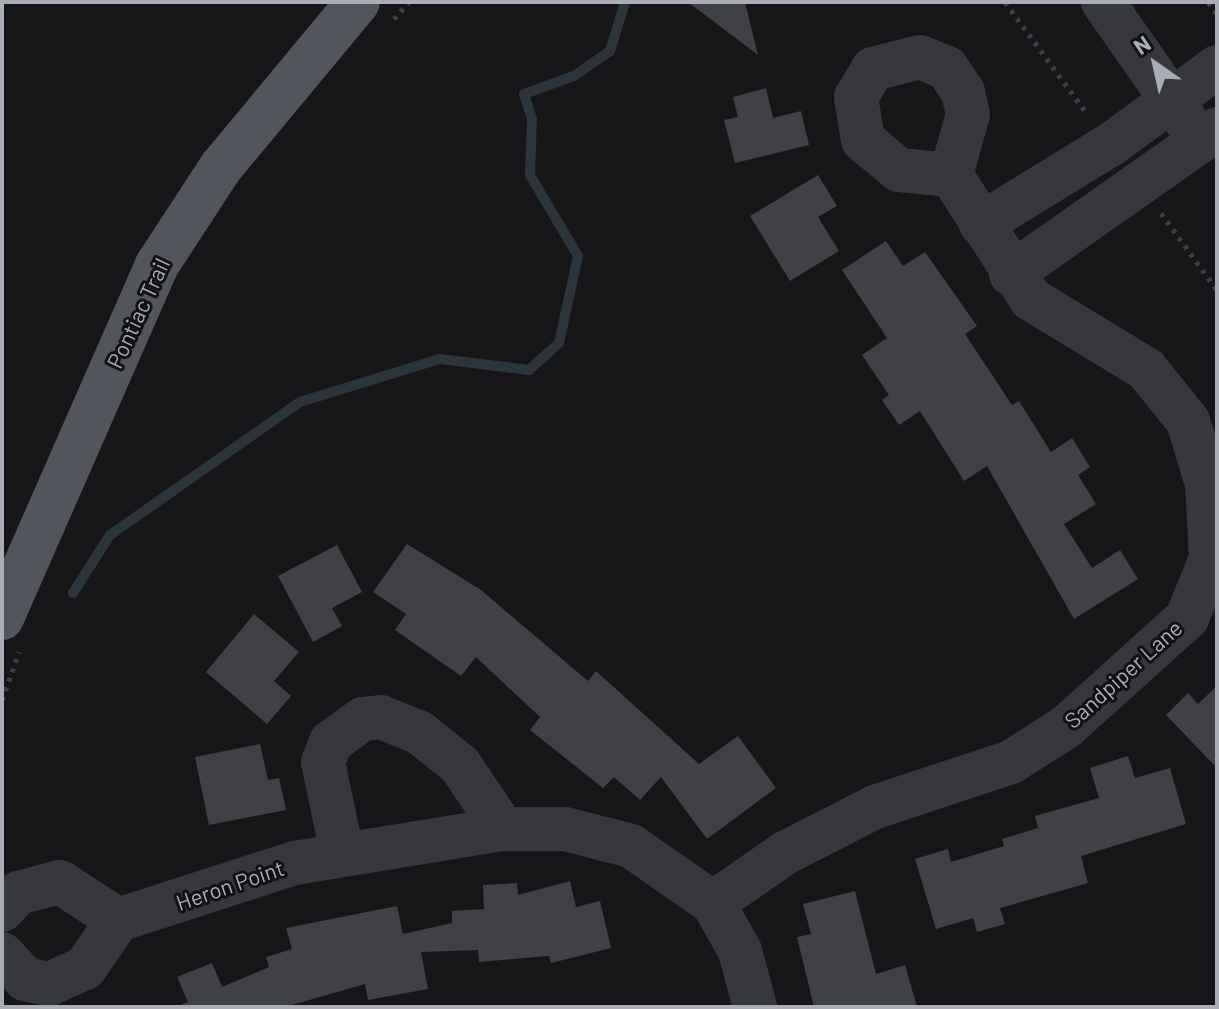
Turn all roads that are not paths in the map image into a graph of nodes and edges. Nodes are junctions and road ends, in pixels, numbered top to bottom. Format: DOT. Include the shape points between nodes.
graph roads {
  1 [pos="1103,2"];
  2 [pos="374,13"];
  3 [pos="1217,67"];
  4 [pos="1171,99"];
  5 [pos="1212,145"];
  6 [pos="951,175"];
  7 [pos="981,224"];
  8 [pos="1011,274"];
  9 [pos="12,632"];
  10 [pos="503,829"];
  11 [pos="342,853"];
  12 [pos="713,903"];
  13 [pos="2,910"];
  14 [pos="118,920"];
  15 [pos="2,954"];
  16 [pos="755,1007"];
  1 -- 4 [label="street"];
  2 -- 9 [label="main road, Pontiac Trail" via="221,167 157,265"];
  3 -- 4 [label="street"];
  4 -- 5 [label="street"];
  4 -- 7 [label="street"];
  5 -- 8 [label="street"];
  6 -- 7 [label="street, Sandpiper Lane"];
  7 -- 8 [label="street, Sandpiper Lane"];
  8 -- 12 [label="street, Sandpiper Lane" via="1052,316 1146,369 1188,421 1207,484 1211,558 1187,618 1090,707 1011,762 875,807 785,853"];
  10 -- 11 [label="street, Heron Point"];
  10 -- 11 [label="street" via="460,765 430,741 381,717 363,719 331,742 323,762"];
  10 -- 12 [label="street, Heron Point" via="565,829 631,846"];
  11 -- 14 [label="street, Heron Point"];
  12 -- 16 [label="street, Heron Point" via="740,951"];
  13 -- 14 [label="street" via="18,893 60,882"];
  14 -- 15 [label="street" via="85,968 66,979 25,979"];
}
